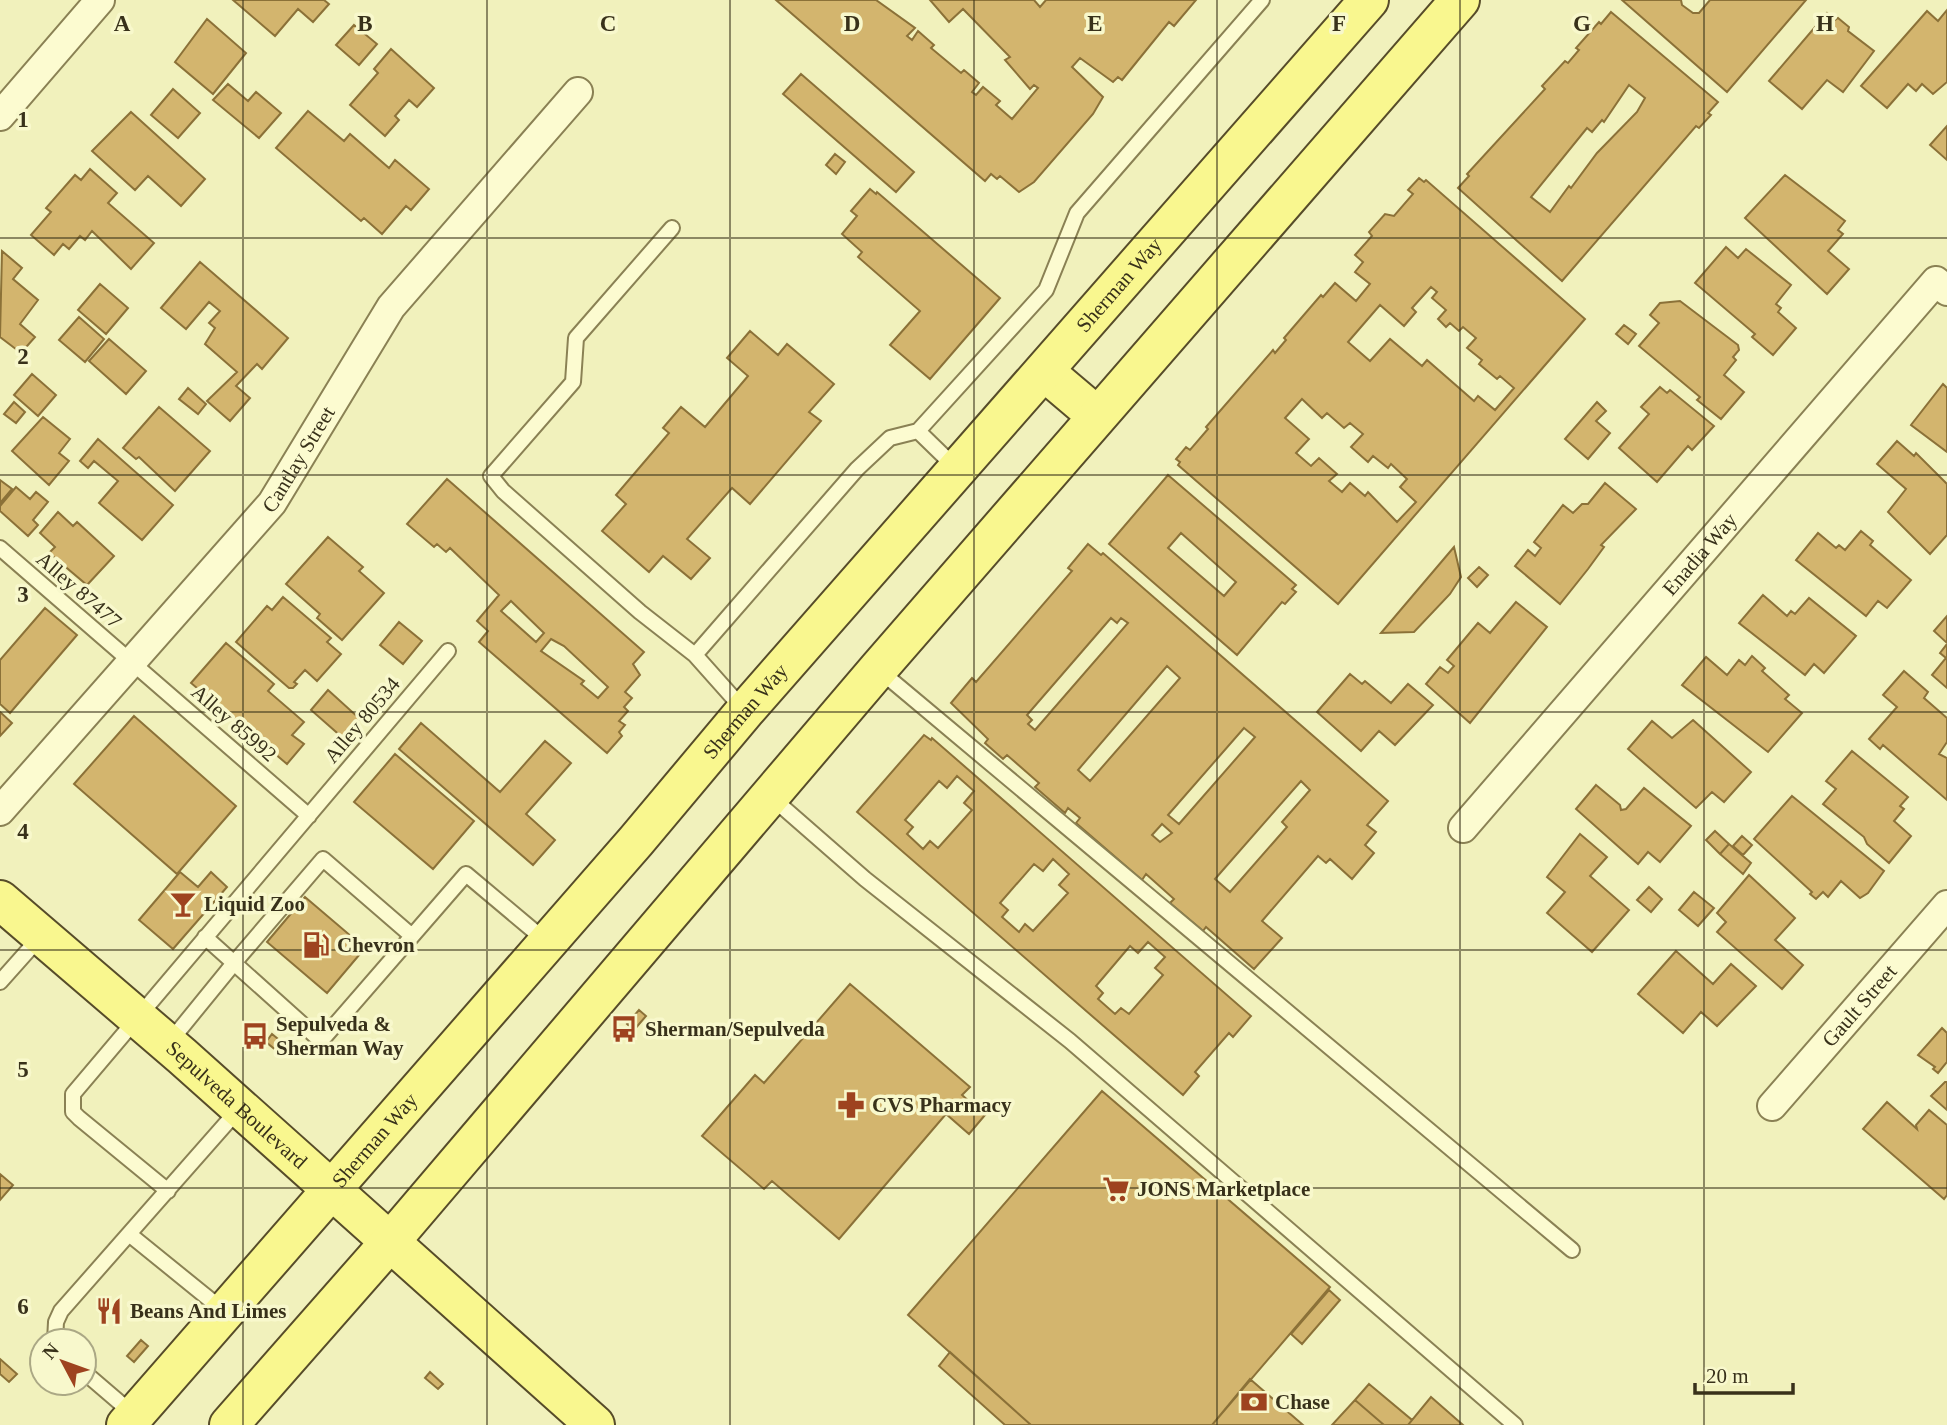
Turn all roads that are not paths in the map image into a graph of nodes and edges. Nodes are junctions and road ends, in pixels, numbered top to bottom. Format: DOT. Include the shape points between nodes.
graph roads {
  1 [pos="100,0"];
  2 [pos="1262,0"];
  3 [pos="1369,0"];
  4 [pos="1460,0"];
  5 [pos="578,92"];
  6 [pos="0,116"];
  7 [pos="672,228"];
  8 [pos="1942,286"];
  9 [pos="1045,372"];
  10 [pos="1097,416"];
  11 [pos="918,431"];
  12 [pos="958,469"];
  13 [pos="0,548"];
  14 [pos="448,651"];
  15 [pos="695,655"];
  16 [pos="131,663"];
  17 [pos="878,669"];
  18 [pos="745,711"];
  19 [pos="769,796"];
  20 [pos="0,811"];
  21 [pos="309,816"];
  22 [pos="1464,828"];
  23 [pos="0,900"];
  24 [pos="1947,905"];
  25 [pos="41,936"];
  26 [pos="412,936"];
  27 [pos="205,937"];
  28 [pos="548,943"];
  29 [pos="234,963"];
  30 [pos="0,982"];
  31 [pos="138,1017"];
  32 [pos="168,1044"];
  33 [pos="1772,1106"];
  34 [pos="239,1108"];
  35 [pos="330,1190"];
  36 [pos="168,1191"];
  37 [pos="130,1234"];
  38 [pos="390,1243"];
  39 [pos="1572,1250"];
  40 [pos="225,1312"];
  41 [pos="56,1327"];
  42 [pos="98,1387"];
  43 [pos="130,1420"];
  44 [pos="587,1423"];
  45 [pos="229,1425"];
  46 [pos="1515,1425"];
  1 -- 6 [label="street"];
  2 -- 11 [label="lane" via="1077,213 1046,290"];
  3 -- 9 [label="main road, Sherman Way"];
  4 -- 10 [label="main road"];
  5 -- 16 [label="street, Cantlay Street" via="391,307 272,503"];
  7 -- 15 [label="lane" via="576,338 573,382 491,476 630,604"];
  8 -- 22 [label="street, Enadia Way"];
  9 -- 10 [label="main road"];
  9 -- 12 [label="main road, Sherman Way"];
  10 -- 17 [label="main road"];
  11 -- 12 [label="lane"];
  11 -- 15 [label="lane" via="890,438 857,469"];
  12 -- 18 [label="main road, Sherman Way"];
  13 -- 16 [label="lane, Alley 87477"];
  14 -- 21 [label="lane, Alley 80534"];
  15 -- 18 [label="lane"];
  16 -- 20 [label="street, Cantlay Street"];
  16 -- 21 [label="lane, Alley 85992"];
  17 -- 19 [label="main road"];
  17 -- 39 [label="lane"];
  18 -- 28 [label="main road, Sherman Way"];
  19 -- 38 [label="main road"];
  19 -- 46 [label="lane" via="865,879 1070,1041"];
  21 -- 27 [label="lane, Alley 80534"];
  23 -- 25 [label="main road, Sepulveda Boulevard"];
  24 -- 33 [label="street, Gault Street"];
  25 -- 30 [label="lane"];
  25 -- 31 [label="main road, Sepulveda Boulevard"];
  26 -- 28 [label="lane" via="466,874"];
  26 -- 29 [label="lane" via="323,859"];
  26 -- 29 [label="lane" via="321,1041"];
  27 -- 29 [label="lane"];
  27 -- 31 [label="lane, Alley 80534"];
  28 -- 35 [label="main road, Sherman Way"];
  29 -- 32 [label="lane"];
  31 -- 32 [label="main road, Sepulveda Boulevard"];
  31 -- 36 [label="lane, Alley 80534" via="78,1086 71,1103 79,1118"];
  32 -- 34 [label="main road, Sepulveda Boulevard"];
  34 -- 35 [label="main road, Sepulveda Boulevard"];
  34 -- 36 [label="lane"];
  35 -- 38 [label="main road, Sepulveda Boulevard"];
  35 -- 40 [label="main road, Sherman Way"];
  36 -- 37 [label="lane"];
  37 -- 40 [label="lane"];
  37 -- 41 [label="lane" via="61,1311"];
  38 -- 44 [label="main road, Sepulveda Boulevard"];
  38 -- 45 [label="main road"];
  40 -- 43 [label="main road, Sherman Way"];
  42 -- 43 [label="lane"];
}
